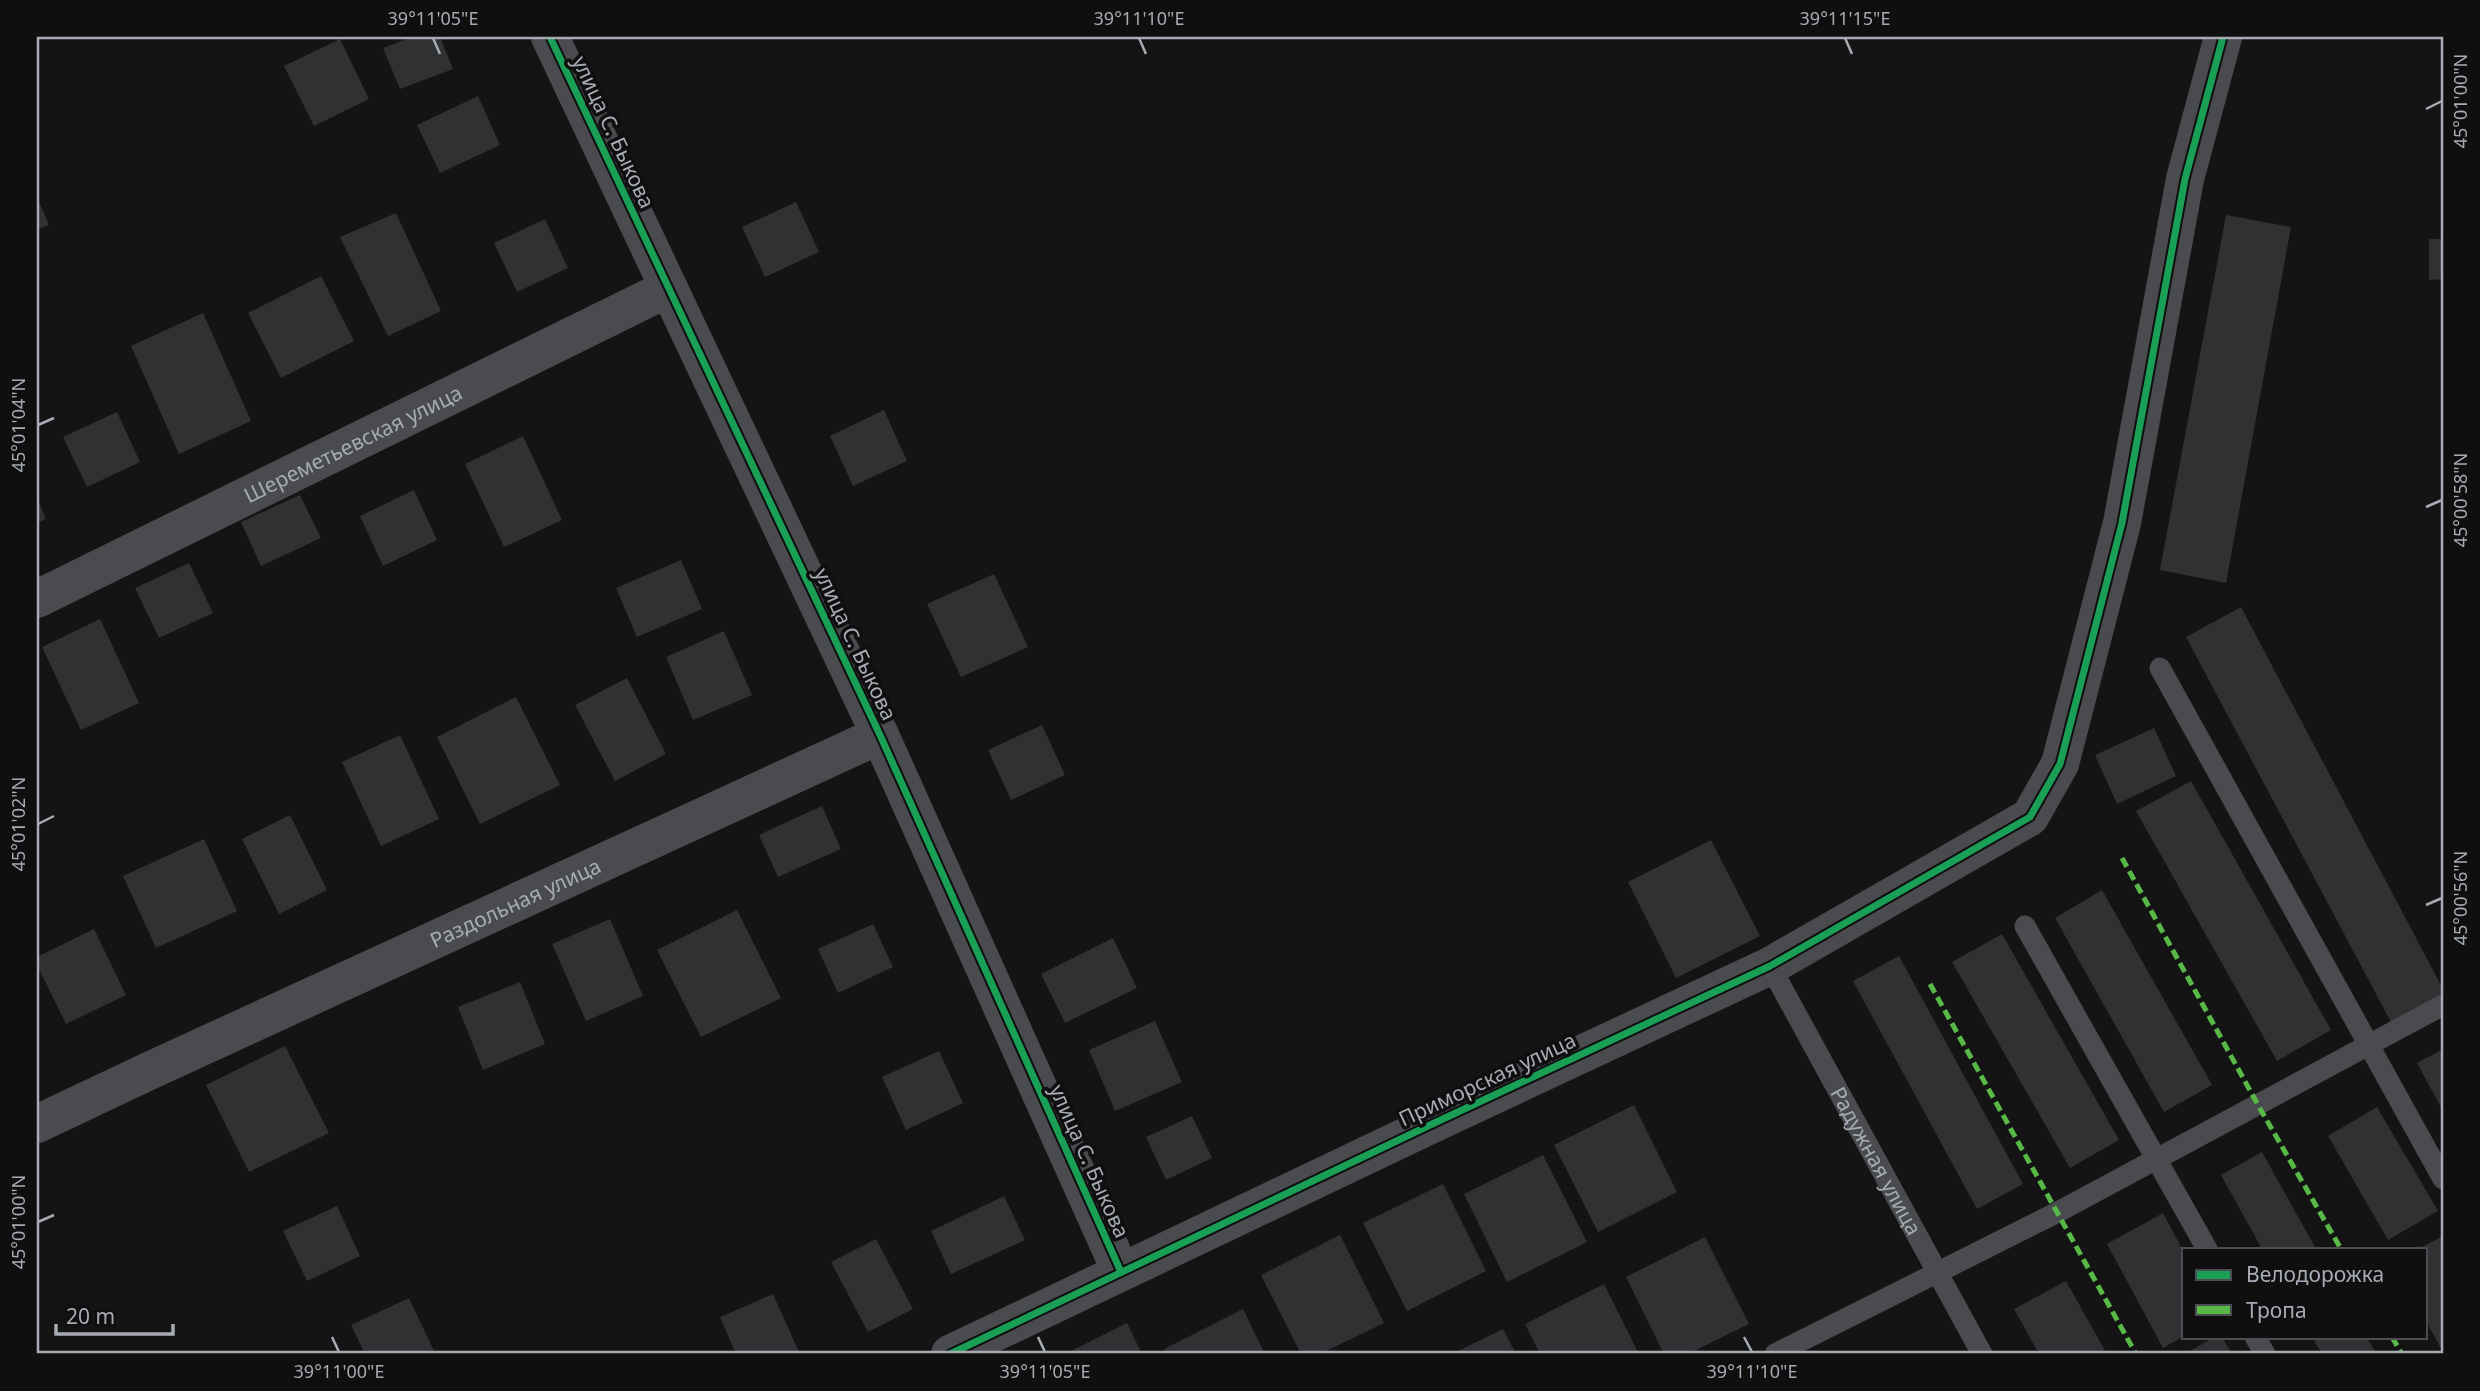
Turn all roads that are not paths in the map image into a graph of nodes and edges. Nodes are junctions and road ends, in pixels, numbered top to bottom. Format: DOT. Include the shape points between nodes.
graph roads {
  1 [pos="550,37"];
  2 [pos="2223,37"];
  3 [pos="669,288"];
  4 [pos="37,599"];
  5 [pos="2160,668"];
  6 [pos="880,736"];
  7 [pos="2025,926"];
  8 [pos="1770,966"];
  9 [pos="2443,1006"];
  10 [pos="2369,1045"];
  11 [pos="37,1124"];
  12 [pos="2157,1158"];
  13 [pos="2443,1179"];
  14 [pos="2206,1248"];
  15 [pos="1121,1272"];
  16 [pos="1938,1273"];
  17 [pos="2256,1338"];
  18 [pos="950,1354"];
  19 [pos="1775,1354"];
  20 [pos="1982,1354"];
  21 [pos="2265,1354"];
  1 -- 3 [label="street, улица С. Быкова"];
  2 -- 8 [label="street, Приморская улица" via="2185,179 2122,523 2060,764 2030,817"];
  3 -- 4 [label="street, Шереметьевская улица"];
  3 -- 6 [label="street, улица С. Быкова"];
  5 -- 10 [label="lane"];
  6 -- 11 [label="street, Раздольная улица"];
  6 -- 15 [label="street, улица С. Быкова"];
  7 -- 12 [label="lane"];
  8 -- 15 [label="street, Приморская улица"];
  8 -- 16 [label="lane, Радужная улица"];
  9 -- 10 [label="lane"];
  10 -- 12 [label="lane"];
  10 -- 13 [label="lane"];
  12 -- 14 [label="lane"];
  12 -- 16 [label="lane"];
  15 -- 18 [label="street, Приморская улица"];
  16 -- 19 [label="lane"];
  16 -- 20 [label="lane, Радужная улица"];
  17 -- 21 [label="lane"];
}
